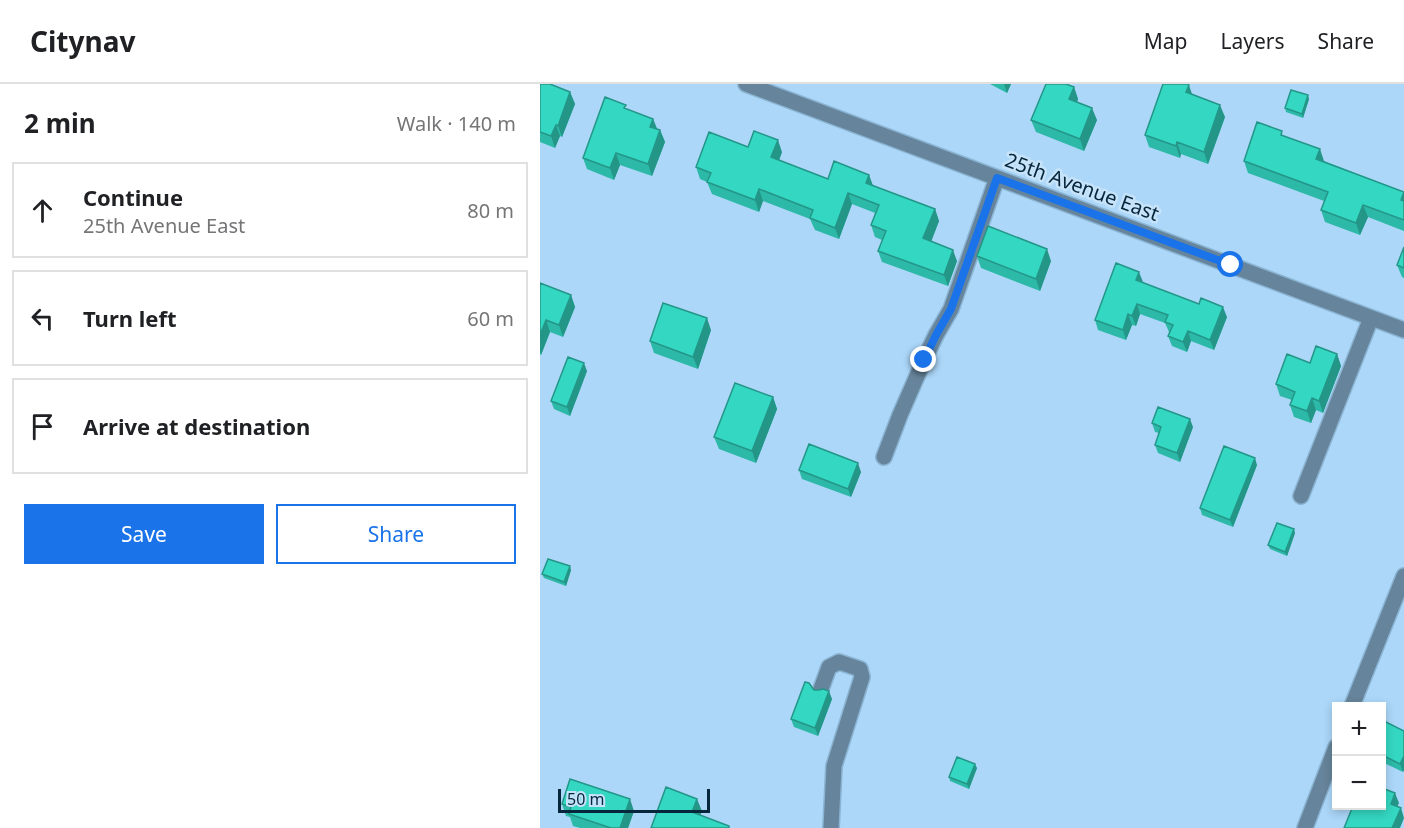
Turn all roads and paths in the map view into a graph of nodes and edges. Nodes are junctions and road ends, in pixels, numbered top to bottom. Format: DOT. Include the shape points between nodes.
graph roads {
  1 [pos="746,84"];
  2 [pos="997,178"];
  3 [pos="1371,318"];
  4 [pos="1404,330"];
  5 [pos="884,457"];
  6 [pos="1301,496"];
  7 [pos="1404,576"];
  8 [pos="821,689"];
  9 [pos="1354,702"];
  10 [pos="1333,756"];
  11 [pos="831,828"];
  12 [pos="1305,828"];
  1 -- 2 [label="street, 25th Avenue East"];
  2 -- 3 [label="street, 25th Avenue East"];
  2 -- 5 [label="street" via="951,309"];
  3 -- 4 [label="street, 25th Avenue East"];
  3 -- 6 [label="street"];
  7 -- 9 [label="street"];
  8 -- 11 [label="street" via="829,667 839,662 860,669 862,677 834,766"];
  10 -- 12 [label="street"];
}
